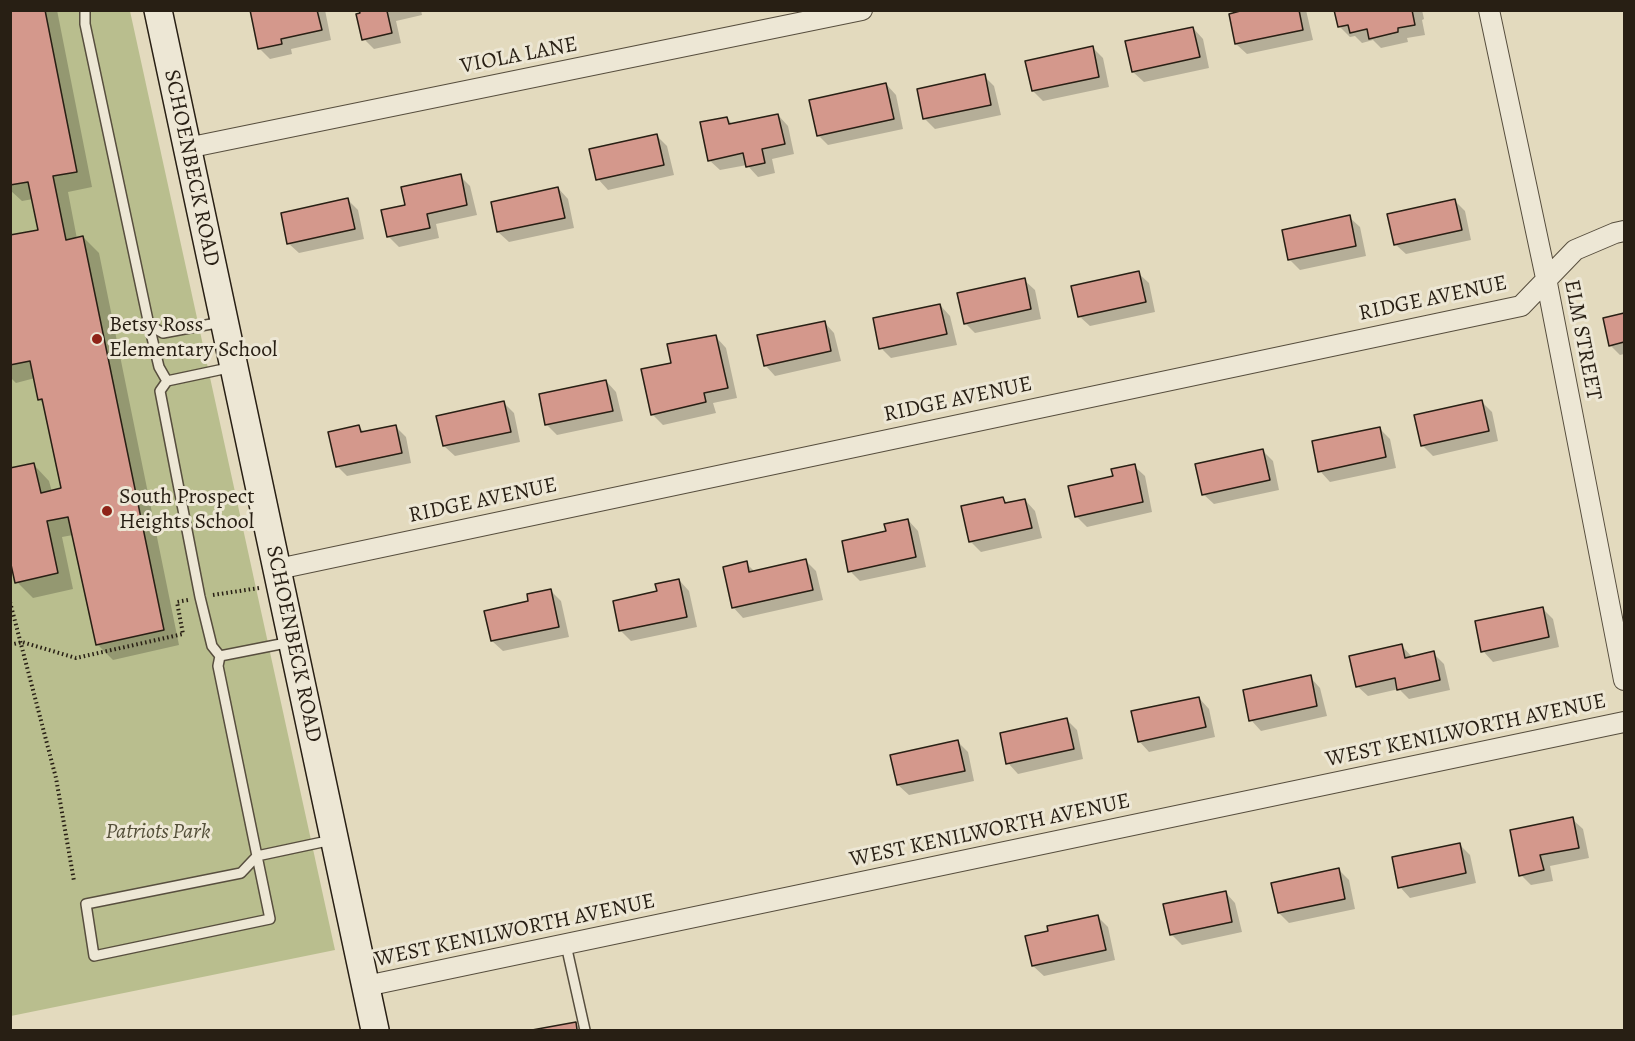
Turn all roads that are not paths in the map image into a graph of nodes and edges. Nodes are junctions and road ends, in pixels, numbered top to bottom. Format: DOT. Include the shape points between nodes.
graph roads {
  1 [pos="86,10"];
  2 [pos="158,10"];
  3 [pos="862,10"];
  4 [pos="1489,10"];
  5 [pos="187,148"];
  6 [pos="1624,231"];
  7 [pos="1546,278"];
  8 [pos="224,321"];
  9 [pos="149,325"];
  10 [pos="234,367"];
  11 [pos="167,381"];
  12 [pos="279,577"];
  13 [pos="293,642"];
  14 [pos="220,656"];
  15 [pos="1624,680"];
  16 [pos="1624,722"];
  17 [pos="335,840"];
  18 [pos="257,856"];
  19 [pos="566,945"];
  20 [pos="366,986"];
  21 [pos="375,1030"];
  22 [pos="585,1030"];
  1 -- 9 [label="lane" via="85,24"];
  2 -- 5 [label="main road, SCHOENBECK ROAD"];
  3 -- 5 [label="street, VIOLA LANE"];
  4 -- 7 [label="street, ELM STREET"];
  5 -- 8 [label="main road, SCHOENBECK ROAD"];
  6 -- 7 [label="street, RIDGE AVENUE" via="1575,250"];
  7 -- 12 [label="street, RIDGE AVENUE" via="1521,306"];
  7 -- 15 [label="street, ELM STREET"];
  8 -- 9 [label="lane" via="163,333"];
  8 -- 10 [label="main road, SCHOENBECK ROAD"];
  9 -- 11 [label="lane" via="159,368"];
  10 -- 11 [label="lane"];
  10 -- 12 [label="main road, SCHOENBECK ROAD"];
  11 -- 14 [label="lane" via="160,391 200,597 212,646"];
  12 -- 13 [label="main road, SCHOENBECK ROAD"];
  13 -- 14 [label="lane"];
  13 -- 17 [label="main road, SCHOENBECK ROAD"];
  14 -- 18 [label="lane"];
  16 -- 19 [label="street, WEST KENILWORTH AVENUE"];
  17 -- 18 [label="lane"];
  17 -- 20 [label="main road, SCHOENBECK ROAD"];
  18 -- 18 [label="lane" via="241,873 86,904 94,956 270,920"];
  19 -- 20 [label="street, WEST KENILWORTH AVENUE"];
  19 -- 22 [label="lane"];
  20 -- 21 [label="main road, SCHOENBECK ROAD"];
}
